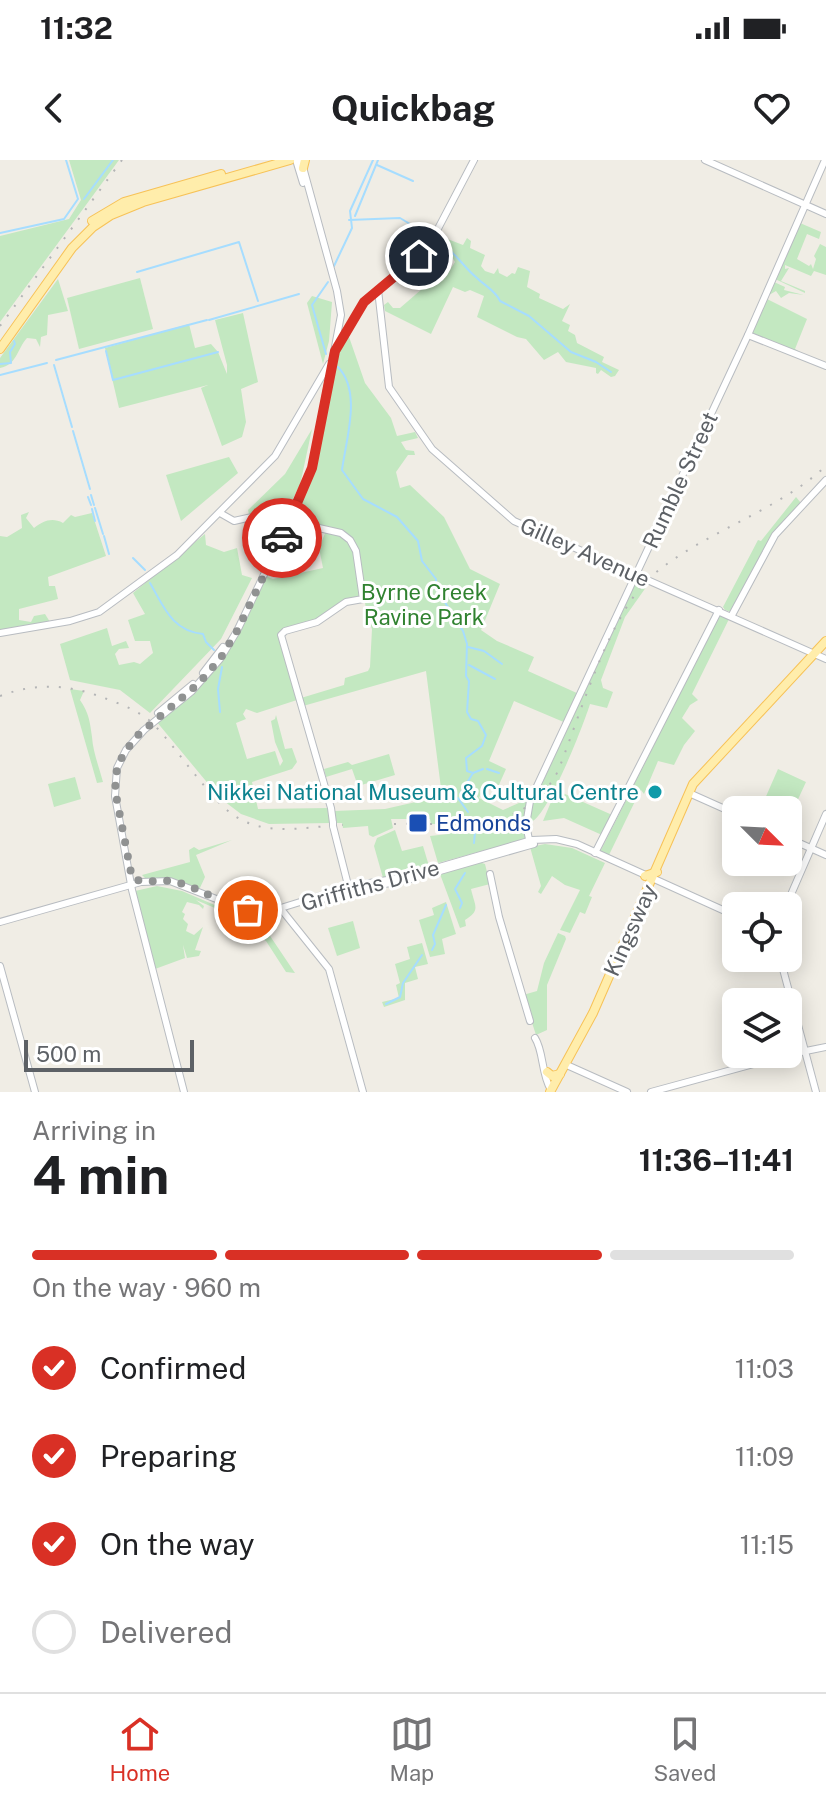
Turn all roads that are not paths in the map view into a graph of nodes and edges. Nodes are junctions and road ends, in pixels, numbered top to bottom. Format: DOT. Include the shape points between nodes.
graph roads {
  1 [pos="272,160"];
  2 [pos="474,160"];
  3 [pos="705,160"];
  4 [pos="825,160"];
  5 [pos="297,162"];
  6 [pos="179,188"];
  7 [pos="192,197"];
  8 [pos="806,204"];
  9 [pos="826,214"];
  10 [pos="378,290"];
  11 [pos="369,297"];
  12 [pos="380,300"];
  13 [pos="341,315"];
  14 [pos="353,319"];
  15 [pos="340,331"];
  16 [pos="748,335"];
  17 [pos="0,341"];
  18 [pos="0,349"];
  19 [pos="329,364"];
  20 [pos="826,366"];
  21 [pos="313,391"];
  22 [pos="323,393"];
  23 [pos="826,480"];
  24 [pos="220,513"];
  25 [pos="289,517"];
  26 [pos="636,575"];
  27 [pos="719,610"];
  28 [pos="732,615"];
  29 [pos="0,633"];
  30 [pos="826,641"];
  31 [pos="814,654"];
  32 [pos="826,659"];
  33 [pos="123,750"];
  34 [pos="691,794"];
  35 [pos="722,808"];
  36 [pos="826,814"];
  37 [pos="531,842"];
  38 [pos="802,844"];
  39 [pos="811,848"];
  40 [pos="595,854"];
  41 [pos="485,855"];
  42 [pos="826,855"];
  43 [pos="129,875"];
  44 [pos="652,876"];
  45 [pos="141,882"];
  46 [pos="129,887"];
  47 [pos="349,889"];
  48 [pos="792,892"];
  49 [pos="722,909"];
  50 [pos="286,912"];
  51 [pos="0,922"];
  52 [pos="0,966"];
  53 [pos="784,972"];
  54 [pos="826,1047"];
  55 [pos="575,1050"];
  56 [pos="805,1051"];
  57 [pos="540,1054"];
  58 [pos="569,1066"];
  59 [pos="547,1072"];
  60 [pos="560,1074"];
  61 [pos="554,1091"];
  62 [pos="35,1092"];
  63 [pos="184,1092"];
  64 [pos="363,1092"];
  65 [pos="627,1092"];
  66 [pos="651,1092"];
  67 [pos="816,1092"];
  1 -- 6 [label="main road" via="198,180 186,175"];
  2 -- 10 [label="street" via="433,239"];
  3 -- 8 [label="street"];
  4 -- 8 [label="street, Rumble Street"];
  5 -- 6 [label="main road"];
  5 -- 13 [label="street"];
  5 -- 15 [label="street"];
  6 -- 7 [label="main road"];
  6 -- 17 [label="main road" via="124,202 92,221"];
  6 -- 18 [label="main road" via="122,209 93,227"];
  8 -- 9 [label="street"];
  8 -- 16 [label="street, Rumble Street"];
  10 -- 11 [label="street"];
  10 -- 12 [label="street, Gilley Avenue"];
  11 -- 12 [label="street"];
  11 -- 14 [label="street"];
  12 -- 26 [label="street, Gilley Avenue" via="388,384 432,449 519,525"];
  13 -- 14 [label="street"];
  13 -- 15 [label="street"];
  14 -- 15 [label="street"];
  15 -- 19 [label="street"];
  15 -- 25 [label="street" via="312,468"];
  16 -- 20 [label="street"];
  16 -- 26 [label="street, Rumble Street"];
  19 -- 21 [label="street"];
  19 -- 22 [label="street"];
  21 -- 22 [label="street"];
  21 -- 24 [label="street" via="279,452"];
  22 -- 25 [label="street" via="310,462"];
  23 -- 28 [label="street" via="775,535"];
  24 -- 25 [label="street" via="232,521 269,512"];
  24 -- 29 [label="street" via="177,555 99,612"];
  25 -- 33 [label="street" via="223,647 192,685 139,728"];
  25 -- 47 [label="street" via="338,531 357,554 363,599 282,633"];
  26 -- 27 [label="street, Gilley Avenue"];
  26 -- 37 [label="street, Rumble Street" via="528,809"];
  27 -- 28 [label="street, Gilley Avenue"];
  27 -- 40 [label="street"];
  28 -- 31 [label="street, Gilley Avenue"];
  30 -- 31 [label="main road, Kingsway"];
  31 -- 32 [label="street, Gilley Avenue"];
  31 -- 34 [label="main road, Kingsway" via="701,775"];
  33 -- 43 [label="street" via="115,790"];
  33 -- 46 [label="street" via="114,765 112,793"];
  34 -- 35 [label="street"];
  34 -- 44 [label="main road, Kingsway"];
  36 -- 39 [label="street"];
  37 -- 40 [label="street, Griffiths Drive" via="564,840"];
  37 -- 41 [label="street, Griffiths Drive"];
  38 -- 39 [label="street"];
  39 -- 42 [label="street"];
  39 -- 48 [label="street"];
  40 -- 44 [label="street, Griffiths Drive"];
  41 -- 47 [label="street, Griffiths Drive" via="399,883"];
  41 -- 57 [label="street"];
  43 -- 45 [label="street"];
  43 -- 46 [label="street"];
  44 -- 49 [label="street, Griffiths Drive"];
  44 -- 55 [label="main road, Kingsway"];
  45 -- 46 [label="street, Griffiths Drive"];
  45 -- 50 [label="street, Griffiths Drive" via="177,882 248,910"];
  46 -- 50 [label="street, Griffiths Drive" via="167,884 242,912"];
  46 -- 51 [label="street"];
  46 -- 63 [label="street"];
  47 -- 50 [label="street, Griffiths Drive"];
  50 -- 64 [label="street" via="329,969"];
  52 -- 62 [label="street"];
  53 -- 56 [label="street"];
  54 -- 56 [label="street"];
  55 -- 58 [label="main road, Kingsway"];
  55 -- 60 [label="main road, Kingsway"];
  56 -- 66 [label="street"];
  56 -- 67 [label="street"];
  57 -- 59 [label="street"];
  57 -- 61 [label="street" via="545,1079"];
  58 -- 61 [label="main road, Kingsway"];
  58 -- 65 [label="street"];
  59 -- 60 [label="main road"];
  59 -- 61 [label="street"];
  60 -- 61 [label="main road, Kingsway"];
}
